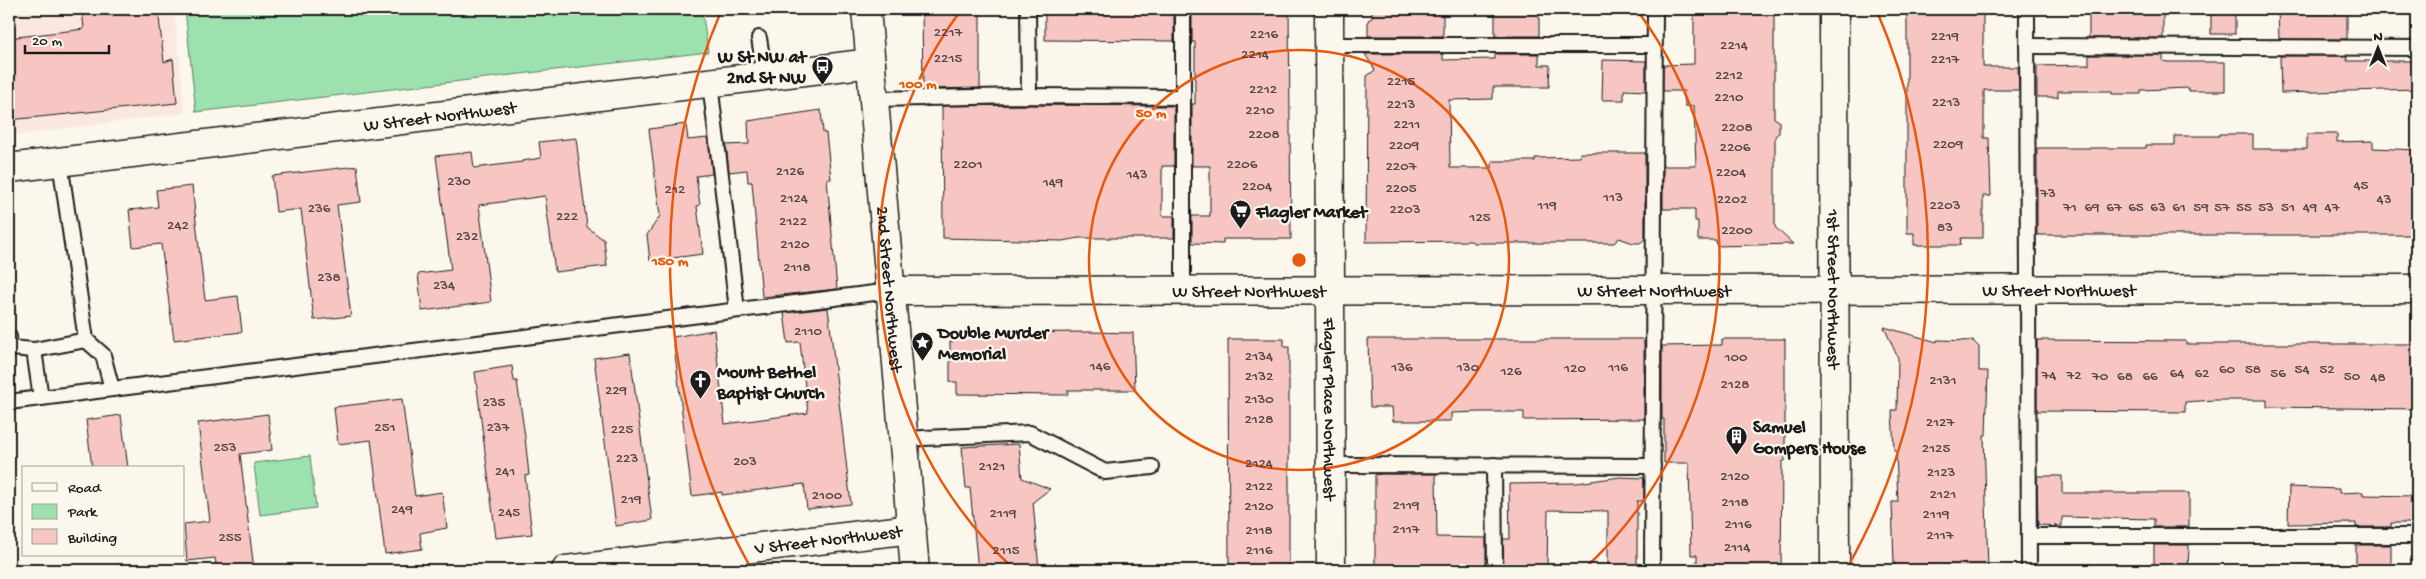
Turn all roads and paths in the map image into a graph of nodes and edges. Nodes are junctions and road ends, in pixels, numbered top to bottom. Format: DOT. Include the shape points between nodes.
graph roads {
  1 [pos="866,9"];
  2 [pos="1028,9"];
  3 [pos="1183,9"];
  4 [pos="1329,9"];
  5 [pos="1655,9"];
  6 [pos="1834,9"];
  7 [pos="2027,9"];
  8 [pos="758,38"];
  9 [pos="1329,44"];
  10 [pos="1654,46"];
  11 [pos="2027,46"];
  12 [pos="2417,48"];
  13 [pos="871,63"];
  14 [pos="765,76"];
  15 [pos="710,83"];
  16 [pos="1028,96"];
  17 [pos="1183,97"];
  18 [pos="874,99"];
  19 [pos="60,162"];
  20 [pos="9,168"];
  21 [pos="2029,289"];
  22 [pos="2417,289"];
  23 [pos="890,290"];
  24 [pos="1183,290"];
  25 [pos="1330,290"];
  26 [pos="1653,290"];
  27 [pos="1833,290"];
  28 [pos="737,310"];
  29 [pos="9,337"];
  30 [pos="86,340"];
  31 [pos="34,350"];
  32 [pos="112,389"];
  33 [pos="40,398"];
  34 [pos="9,402"];
  35 [pos="903,439"];
  36 [pos="1331,465"];
  37 [pos="1494,465"];
  38 [pos="1653,466"];
  39 [pos="1152,467"];
  40 [pos="912,528"];
  41 [pos="2029,536"];
  42 [pos="2417,536"];
  43 [pos="566,570"];
  44 [pos="915,570"];
  45 [pos="1331,570"];
  46 [pos="1495,570"];
  47 [pos="1652,570"];
  48 [pos="1835,570"];
  49 [pos="2029,570"];
  1 -- 13 [label="street, 2nd Street Northwest"];
  2 -- 16 [label="lane"];
  3 -- 17 [label="lane"];
  4 -- 9 [label="street, Flagler Place Northwest"];
  5 -- 10 [label="lane"];
  6 -- 27 [label="street, 1st Street Northwest"];
  7 -- 11 [label="lane"];
  8 -- 14 [label="lane"];
  9 -- 10 [label="lane"];
  9 -- 25 [label="street, Flagler Place Northwest"];
  10 -- 26 [label="lane"];
  11 -- 12 [label="lane"];
  11 -- 21 [label="lane"];
  13 -- 14 [label="street, W Street Northwest"];
  13 -- 18 [label="street, 2nd Street Northwest"];
  14 -- 15 [label="street, W Street Northwest"];
  15 -- 19 [label="street, W Street Northwest"];
  15 -- 28 [label="lane"];
  16 -- 17 [label="lane"];
  16 -- 18 [label="lane"];
  17 -- 24 [label="lane"];
  18 -- 23 [label="street, 2nd Street Northwest"];
  19 -- 20 [label="street, W Street Northwest"];
  19 -- 30 [label="lane"];
  21 -- 22 [label="street, W Street Northwest"];
  21 -- 27 [label="street, W Street Northwest"];
  21 -- 41 [label="lane"];
  23 -- 24 [label="street, W Street Northwest"];
  23 -- 28 [label="lane"];
  23 -- 35 [label="street, 2nd Street Northwest"];
  24 -- 25 [label="street, W Street Northwest"];
  25 -- 26 [label="street, W Street Northwest"];
  25 -- 36 [label="street, Flagler Place Northwest"];
  26 -- 27 [label="street, W Street Northwest"];
  26 -- 38 [label="lane"];
  27 -- 48 [label="street, 1st Street Northwest"];
  28 -- 32 [label="lane"];
  29 -- 31 [label="lane" via="10,348"];
  30 -- 31 [label="lane"];
  30 -- 32 [label="lane" via="103,355"];
  31 -- 33 [label="lane"];
  32 -- 33 [label="lane"];
  33 -- 34 [label="lane"];
  35 -- 39 [label="lane" via="1030,433 1105,472"];
  35 -- 40 [label="street, 2nd Street Northwest"];
  36 -- 37 [label="lane"];
  36 -- 45 [label="street, Flagler Place Northwest"];
  37 -- 38 [label="lane"];
  37 -- 46 [label="lane"];
  38 -- 47 [label="lane"];
  40 -- 43 [label="street, V Street Northwest"];
  40 -- 44 [label="street, 2nd Street Northwest"];
  41 -- 42 [label="lane"];
  41 -- 49 [label="lane"];
}
